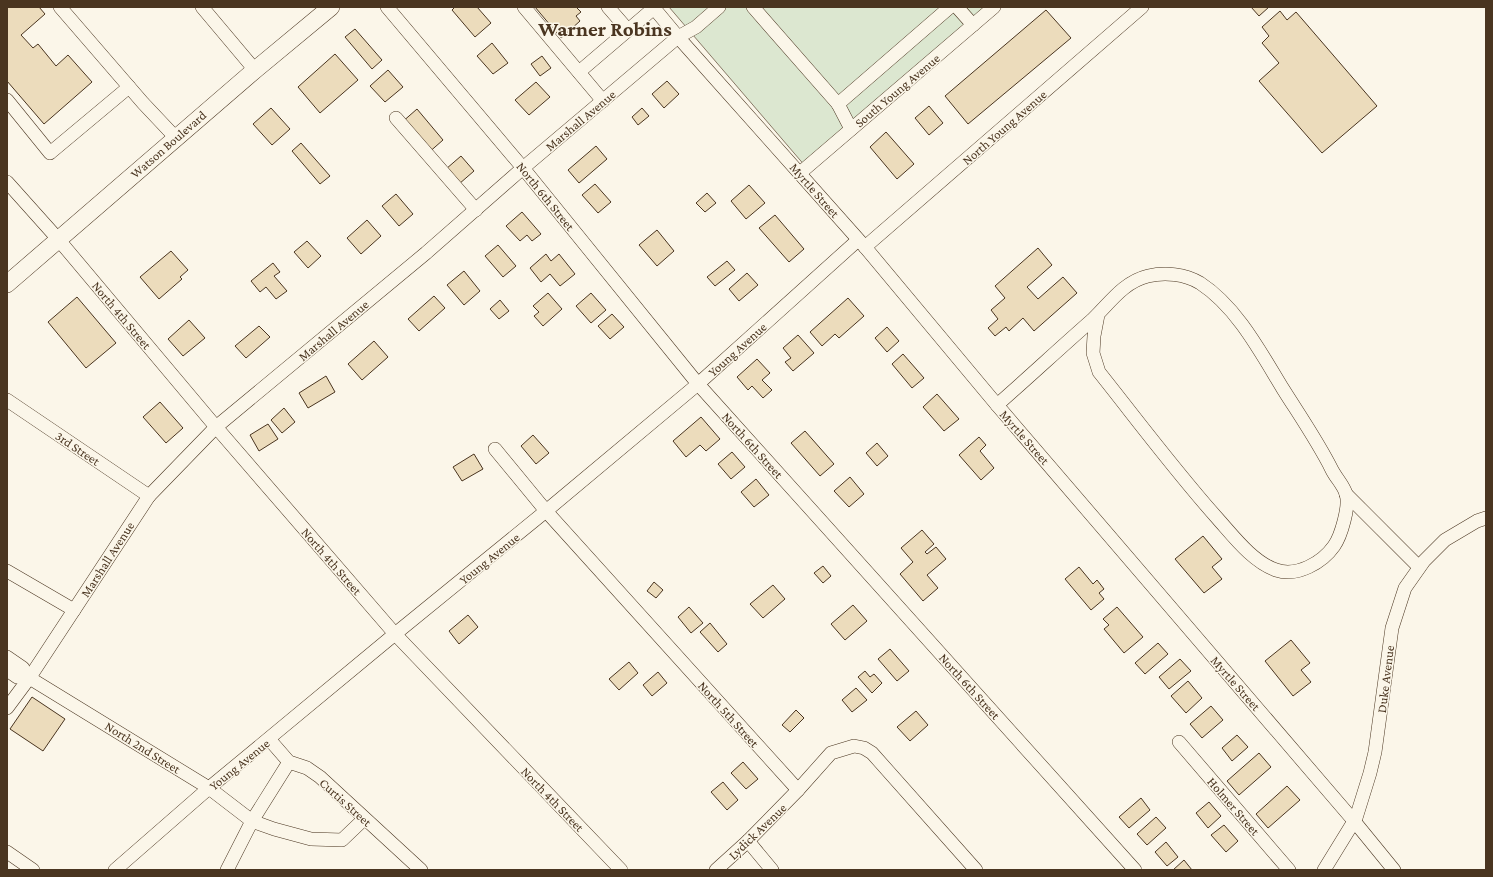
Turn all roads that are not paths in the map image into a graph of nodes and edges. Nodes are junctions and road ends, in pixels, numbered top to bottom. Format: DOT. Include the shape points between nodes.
graph roads {
  1 [pos="60,7"];
  2 [pos="202,7"];
  3 [pos="331,7"];
  4 [pos="387,7"];
  5 [pos="524,7"];
  6 [pos="608,7"];
  7 [pos="719,7"];
  8 [pos="753,7"];
  9 [pos="950,7"];
  10 [pos="957,7"];
  11 [pos="994,7"];
  12 [pos="1142,7"];
  13 [pos="653,8"];
  14 [pos="973,25"];
  15 [pos="628,30"];
  16 [pos="678,37"];
  17 [pos="255,70"];
  18 [pos="579,72"];
  19 [pos="129,87"];
  20 [pos="7,100"];
  21 [pos="603,101"];
  22 [pos="838,104"];
  23 [pos="396,118"];
  24 [pos="851,129"];
  25 [pos="176,138"];
  26 [pos="523,168"];
  27 [pos="800,173"];
  28 [pos="7,182"];
  29 [pos="476,210"];
  30 [pos="58,239"];
  31 [pos="862,244"];
  32 [pos="7,284"];
  33 [pos="1098,314"];
  34 [pos="698,384"];
  35 [pos="7,400"];
  36 [pos="997,405"];
  37 [pos="216,427"];
  38 [pos="495,449"];
  39 [pos="1346,494"];
  40 [pos="149,496"];
  41 [pos="546,511"];
  42 [pos="1486,518"];
  43 [pos="1419,567"];
  44 [pos="7,571"];
  45 [pos="74,610"];
  46 [pos="395,634"];
  47 [pos="7,657"];
  48 [pos="7,670"];
  49 [pos="27,675"];
  50 [pos="7,708"];
  51 [pos="269,739"];
  52 [pos="1179,742"];
  53 [pos="289,762"];
  54 [pos="209,788"];
  55 [pos="798,790"];
  56 [pos="364,819"];
  57 [pos="252,820"];
  58 [pos="1354,821"];
  59 [pos="748,841"];
  60 [pos="7,852"];
  61 [pos="34,870"];
  62 [pos="115,870"];
  63 [pos="227,870"];
  64 [pos="421,870"];
  65 [pos="621,870"];
  66 [pos="716,870"];
  67 [pos="772,870"];
  68 [pos="976,870"];
  69 [pos="1135,870"];
  70 [pos="1289,870"];
  71 [pos="1324,870"];
  72 [pos="1394,870"];
  1 -- 19 [label="street"];
  2 -- 17 [label="street"];
  3 -- 17 [label="main road, Watson Boulevard"];
  4 -- 26 [label="street, North 6th Street"];
  5 -- 18 [label="street"];
  6 -- 15 [label="street"];
  7 -- 16 [label="street, Marshall Avenue"];
  8 -- 22 [label="street"];
  9 -- 22 [label="street"];
  10 -- 14 [label="street"];
  11 -- 14 [label="street, South Young Avenue"];
  12 -- 31 [label="street, North Young Avenue"];
  13 -- 15 [label="street"];
  13 -- 16 [label="street, Myrtle Street"];
  14 -- 24 [label="street, South Young Avenue"];
  15 -- 18 [label="street"];
  16 -- 21 [label="street, Marshall Avenue"];
  16 -- 27 [label="street, Myrtle Street"];
  17 -- 25 [label="main road, Watson Boulevard"];
  18 -- 21 [label="street"];
  19 -- 20 [label="street" via="50,153"];
  19 -- 25 [label="street"];
  21 -- 26 [label="street, Marshall Avenue"];
  22 -- 24 [label="street"];
  23 -- 29 [label="street"];
  24 -- 27 [label="street, South Young Avenue"];
  25 -- 30 [label="main road, Watson Boulevard"];
  26 -- 29 [label="street, Marshall Avenue"];
  26 -- 34 [label="street, North 6th Street"];
  27 -- 31 [label="street, Myrtle Street"];
  28 -- 30 [label="street, North 4th Street"];
  29 -- 37 [label="street, Marshall Avenue"];
  30 -- 32 [label="main road, Watson Boulevard"];
  30 -- 37 [label="street, North 4th Street"];
  31 -- 34 [label="street, Young Avenue"];
  31 -- 36 [label="street, Myrtle Street"];
  33 -- 36 [label="street"];
  33 -- 39 [label="street" via="1116,294 1132,282 1147,276 1167,274 1199,282 1227,306 1238,320 1323,452"];
  33 -- 39 [label="street" via="1093,353 1099,372 1191,489 1243,547 1264,564 1276,570 1289,572 1303,569 1323,558 1335,545 1343,528"];
  34 -- 41 [label="street, Young Avenue"];
  34 -- 69 [label="street, North 6th Street"];
  35 -- 40 [label="street, 3rd Street"];
  36 -- 58 [label="street, Myrtle Street"];
  37 -- 40 [label="street, Marshall Avenue"];
  37 -- 46 [label="street, North 4th Street"];
  38 -- 41 [label="street, North 5th Street"];
  39 -- 43 [label="street"];
  40 -- 45 [label="street, Marshall Avenue"];
  41 -- 46 [label="street, Young Avenue"];
  41 -- 55 [label="street, North 5th Street"];
  42 -- 43 [label="street, Duke Avenue" via="1445,540"];
  43 -- 58 [label="street, Duke Avenue" via="1405,588 1392,628 1375,752"];
  44 -- 45 [label="street"];
  45 -- 49 [label="street, Marshall Avenue"];
  46 -- 51 [label="street, Young Avenue"];
  46 -- 65 [label="street, North 4th Street"];
  47 -- 49 [label="street" via="23,668"];
  48 -- 49 [label="street" via="17,677"];
  49 -- 50 [label="street, Marshall Avenue"];
  49 -- 54 [label="street, North 2nd Street"];
  51 -- 53 [label="street, Curtis Street"];
  51 -- 54 [label="street, Young Avenue"];
  52 -- 70 [label="street, Holmer Street"];
  53 -- 56 [label="street, Curtis Street" via="307,768 320,777"];
  53 -- 57 [label="street"];
  54 -- 57 [label="street, North 2nd Street"];
  54 -- 62 [label="street, Young Avenue"];
  55 -- 59 [label="street, Lydick Avenue"];
  55 -- 68 [label="street" via="831,753 854,746 864,748 872,753"];
  56 -- 57 [label="street, North 2nd Street" via="342,840 310,839"];
  56 -- 64 [label="street, Curtis Street"];
  57 -- 63 [label="street"];
  58 -- 71 [label="street, Duke Avenue"];
  58 -- 72 [label="street, Myrtle Street"];
  59 -- 66 [label="street, Lydick Avenue"];
  59 -- 67 [label="street"];
  60 -- 61 [label="street"];
}
